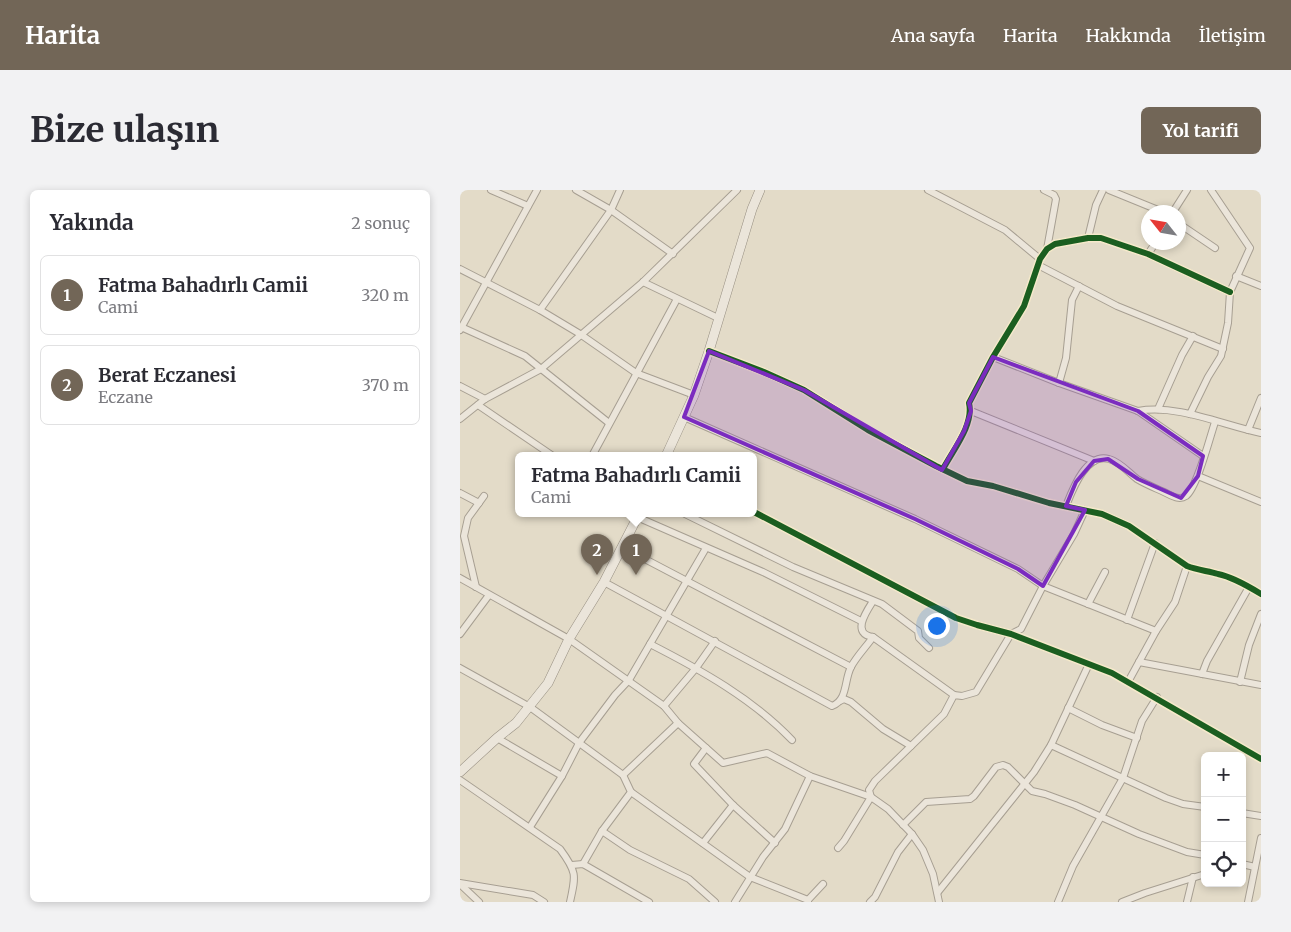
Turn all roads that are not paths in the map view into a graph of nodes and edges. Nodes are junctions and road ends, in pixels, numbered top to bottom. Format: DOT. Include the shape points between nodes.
graph roads {
  1 [pos="491,190"];
  2 [pos="537,190"];
  3 [pos="576,190"];
  4 [pos="620,190"];
  5 [pos="737,190"];
  6 [pos="760,190"];
  7 [pos="928,190"];
  8 [pos="1044,190"];
  9 [pos="1103,190"];
  10 [pos="1110,190"];
  11 [pos="1187,190"];
  12 [pos="1211,190"];
  13 [pos="1146,205"];
  14 [pos="1177,205"];
  15 [pos="528,206"];
  16 [pos="611,210"];
  17 [pos="1186,228"];
  18 [pos="1088,238"];
  19 [pos="1215,248"];
  20 [pos="1047,249"];
  21 [pos="1151,250"];
  22 [pos="673,254"];
  23 [pos="1148,254"];
  24 [pos="1039,262"];
  25 [pos="460,269"];
  26 [pos="1236,276"];
  27 [pos="486,282"];
  28 [pos="643,282"];
  29 [pos="1079,286"];
  30 [pos="1261,286"];
  31 [pos="1230,292"];
  32 [pos="677,299"];
  33 [pos="540,310"];
  34 [pos="718,318"];
  35 [pos="461,328"];
  36 [pos="580,334"];
  37 [pos="1193,336"];
  38 [pos="1222,349"];
  39 [pos="709,351"];
  40 [pos="993,357"];
  41 [pos="541,369"];
  42 [pos="636,373"];
  43 [pos="1059,383"];
  44 [pos="460,386"];
  45 [pos="694,395"];
  46 [pos="1261,398"];
  47 [pos="486,399"];
  48 [pos="478,405"];
  49 [pos="1158,409"];
  50 [pos="971,411"];
  51 [pos="1138,411"];
  52 [pos="1190,414"];
  53 [pos="684,418"];
  54 [pos="460,419"];
  55 [pos="1215,422"];
  56 [pos="609,423"];
  57 [pos="1248,430"];
  58 [pos="1261,433"];
  59 [pos="547,452"];
  60 [pos="594,452"];
  61 [pos="668,452"];
  62 [pos="1204,456"];
  63 [pos="1094,462"];
  64 [pos="943,469"];
  65 [pos="1198,476"];
  66 [pos="460,493"];
  67 [pos="484,496"];
  68 [pos="1261,502"];
  69 [pos="479,503"];
  70 [pos="1066,506"];
  71 [pos="1085,510"];
  72 [pos="757,514"];
  73 [pos="637,517"];
  74 [pos="642,517"];
  75 [pos="691,517"];
  76 [pos="1155,543"];
  77 [pos="622,547"];
  78 [pos="706,548"];
  79 [pos="1187,566"];
  80 [pos="1105,572"];
  81 [pos="460,578"];
  82 [pos="604,582"];
  83 [pos="686,582"];
  84 [pos="1043,586"];
  85 [pos="476,587"];
  86 [pos="1250,587"];
  87 [pos="1261,594"];
  88 [pos="488,595"];
  89 [pos="873,601"];
  90 [pos="1088,604"];
  91 [pos="1261,614"];
  92 [pos="666,617"];
  93 [pos="1127,620"];
  94 [pos="862,621"];
  95 [pos="1156,631"];
  96 [pos="460,634"];
  97 [pos="1011,634"];
  98 [pos="872,637"];
  99 [pos="569,639"];
  100 [pos="715,641"];
  101 [pos="650,644"];
  102 [pos="929,648"];
  103 [pos="1139,662"];
  104 [pos="1089,664"];
  105 [pos="851,667"];
  106 [pos="460,668"];
  107 [pos="696,668"];
  108 [pos="1202,674"];
  109 [pos="629,680"];
  110 [pos="1128,682"];
  111 [pos="1240,682"];
  112 [pos="1261,685"];
  113 [pos="954,695"];
  114 [pos="1157,697"];
  115 [pos="840,701"];
  116 [pos="664,706"];
  117 [pos="530,707"];
  118 [pos="1068,708"];
  119 [pos="678,723"];
  120 [pos="497,738"];
  121 [pos="1137,738"];
  122 [pos="792,740"];
  123 [pos="579,743"];
  124 [pos="1051,745"];
  125 [pos="911,746"];
  126 [pos="706,748"];
  127 [pos="1261,759"];
  128 [pos="460,772"];
  129 [pos="562,776"];
  130 [pos="623,776"];
  131 [pos="810,776"];
  132 [pos="1123,778"];
  133 [pos="460,780"];
  134 [pos="1024,784"];
  135 [pos="631,792"];
  136 [pos="871,798"];
  137 [pos="733,804"];
  138 [pos="1201,806"];
  139 [pos="1246,814"];
  140 [pos="1101,816"];
  141 [pos="1261,816"];
  142 [pos="903,825"];
  143 [pos="530,827"];
  144 [pos="602,830"];
  145 [pos="912,834"];
  146 [pos="1261,838"];
  147 [pos="703,843"];
  148 [pos="775,843"];
  149 [pos="838,848"];
  150 [pos="1201,855"];
  151 [pos="1259,859"];
  152 [pos="583,864"];
  153 [pos="572,865"];
  154 [pos="1246,865"];
  155 [pos="1255,867"];
  156 [pos="1201,875"];
  157 [pos="750,877"];
  158 [pos="1193,877"];
  159 [pos="460,884"];
  160 [pos="823,884"];
  161 [pos="938,892"];
  162 [pos="808,901"];
  163 [pos="479,902"];
  164 [pos="544,902"];
  165 [pos="570,902"];
  166 [pos="649,902"];
  167 [pos="715,902"];
  168 [pos="735,902"];
  169 [pos="870,902"];
  170 [pos="939,902"];
  171 [pos="1058,902"];
  172 [pos="1122,902"];
  173 [pos="1187,902"];
  174 [pos="1248,902"];
  1 -- 15 [label="street"];
  2 -- 15 [label="street"];
  3 -- 16 [label="street"];
  4 -- 16 [label="street"];
  5 -- 22 [label="street"];
  6 -- 34 [label="main road"];
  7 -- 24 [label="street" via="1005,230"];
  8 -- 20 [label="street" via="1056,199"];
  9 -- 18 [label="street" via="1096,204"];
  10 -- 13 [label="street"];
  11 -- 14 [label="street"];
  12 -- 26 [label="street" via="1250,248"];
  15 -- 27 [label="street"];
  16 -- 22 [label="street"];
  16 -- 33 [label="street"];
  17 -- 19 [label="street"];
  18 -- 20 [label="street"];
  18 -- 23 [label="street" via="1101,238"];
  20 -- 24 [label="street"];
  21 -- 23 [label="street"];
  22 -- 28 [label="street"];
  23 -- 31 [label="street"];
  24 -- 29 [label="street"];
  24 -- 40 [label="street" via="1024,306"];
  25 -- 27 [label="street"];
  26 -- 30 [label="street"];
  26 -- 31 [label="street"];
  27 -- 33 [label="street"];
  27 -- 35 [label="street"];
  28 -- 32 [label="street"];
  28 -- 36 [label="street"];
  29 -- 37 [label="street" via="1117,306"];
  29 -- 43 [label="street" via="1072,300 1066,358"];
  31 -- 38 [label="street"];
  32 -- 34 [label="street"];
  32 -- 42 [label="street"];
  33 -- 36 [label="street"];
  34 -- 39 [label="main road"];
  35 -- 41 [label="street" via="525,356"];
  36 -- 41 [label="street"];
  36 -- 42 [label="street"];
  37 -- 38 [label="street"];
  37 -- 49 [label="street"];
  38 -- 52 [label="street"];
  39 -- 45 [label="main road"];
  39 -- 64 [label="street" via="804,390 868,430"];
  40 -- 43 [label="street"];
  40 -- 50 [label="street" via="969,403"];
  41 -- 47 [label="street"];
  41 -- 56 [label="street"];
  42 -- 45 [label="street"];
  42 -- 56 [label="street"];
  43 -- 51 [label="street"];
  44 -- 47 [label="street"];
  45 -- 53 [label="main road"];
  46 -- 57 [label="street"];
  47 -- 48 [label="street"];
  48 -- 54 [label="street"];
  48 -- 59 [label="street"];
  49 -- 51 [label="street"];
  49 -- 52 [label="street"];
  50 -- 63 [label="street"];
  50 -- 64 [label="street"];
  51 -- 62 [label="street"];
  52 -- 55 [label="street"];
  53 -- 61 [label="main road"];
  53 -- 84 [label="street" via="915,519 1018,569"];
  55 -- 57 [label="street"];
  55 -- 62 [label="street"];
  56 -- 60 [label="street"];
  57 -- 58 [label="street"];
  62 -- 65 [label="street"];
  63 -- 65 [label="street" via="1108,459 1138,479 1181,498 1187,495"];
  63 -- 70 [label="street" via="1076,482"];
  64 -- 70 [label="street" via="967,481"];
  65 -- 68 [label="street"];
  66 -- 69 [label="street"];
  67 -- 69 [label="street"];
  69 -- 85 [label="street" via="468,518 464,536"];
  70 -- 71 [label="street"];
  71 -- 76 [label="street" via="1129,526"];
  71 -- 84 [label="street"];
  72 -- 97 [label="street" via="956,618"];
  73 -- 77 [label="main road"];
  74 -- 78 [label="street"];
  75 -- 89 [label="street" via="793,567"];
  76 -- 79 [label="street"];
  76 -- 93 [label="street"];
  77 -- 82 [label="main road"];
  77 -- 83 [label="street"];
  78 -- 83 [label="street"];
  78 -- 94 [label="street"];
  79 -- 86 [label="street" via="1220,574"];
  79 -- 95 [label="street" via="1175,602"];
  80 -- 90 [label="street"];
  81 -- 85 [label="street"];
  82 -- 92 [label="street"];
  82 -- 99 [label="main road"];
  83 -- 92 [label="street"];
  83 -- 105 [label="street"];
  84 -- 90 [label="street"];
  84 -- 97 [label="street" via="1021,629"];
  85 -- 88 [label="street"];
  86 -- 87 [label="street"];
  86 -- 108 [label="street"];
  88 -- 96 [label="street"];
  88 -- 99 [label="street"];
  89 -- 94 [label="street"];
  89 -- 102 [label="street" via="918,631 919,638"];
  90 -- 93 [label="street"];
  91 -- 111 [label="street" via="1244,660"];
  92 -- 100 [label="street"];
  92 -- 101 [label="street"];
  93 -- 95 [label="street"];
  94 -- 98 [label="street" via="862,632"];
  95 -- 103 [label="street"];
  97 -- 104 [label="street"];
  97 -- 113 [label="street" via="976,692"];
  98 -- 105 [label="street"];
  98 -- 113 [label="street"];
  99 -- 109 [label="street"];
  99 -- 117 [label="main road" via="548,683"];
  100 -- 107 [label="street"];
  100 -- 115 [label="street" via="827,705"];
  101 -- 107 [label="street"];
  101 -- 109 [label="street"];
  103 -- 108 [label="street"];
  103 -- 110 [label="street"];
  104 -- 110 [label="street"];
  104 -- 118 [label="street"];
  105 -- 115 [label="street"];
  106 -- 117 [label="street"];
  107 -- 116 [label="street"];
  107 -- 122 [label="street" via="764,714"];
  108 -- 111 [label="street"];
  109 -- 116 [label="street"];
  109 -- 123 [label="street"];
  110 -- 114 [label="street"];
  111 -- 112 [label="street"];
  113 -- 125 [label="street" via="944,714"];
  114 -- 121 [label="street" via="1142,721"];
  114 -- 127 [label="street"];
  115 -- 125 [label="street" via="851,702 883,729"];
  116 -- 119 [label="street"];
  117 -- 120 [label="main road"];
  117 -- 123 [label="street"];
  118 -- 121 [label="street"];
  118 -- 124 [label="street"];
  119 -- 126 [label="street"];
  119 -- 130 [label="street"];
  120 -- 128 [label="main road"];
  120 -- 129 [label="street"];
  121 -- 132 [label="street"];
  123 -- 129 [label="street"];
  123 -- 130 [label="street"];
  124 -- 132 [label="street"];
  124 -- 134 [label="street"];
  125 -- 136 [label="street" via="875,781 869,790"];
  126 -- 131 [label="street" via="723,763 767,753"];
  126 -- 137 [label="street" via="694,764"];
  129 -- 143 [label="street"];
  130 -- 135 [label="street"];
  131 -- 136 [label="street"];
  131 -- 148 [label="street"];
  132 -- 138 [label="street" via="1166,798"];
  132 -- 140 [label="street"];
  133 -- 143 [label="street"];
  134 -- 140 [label="street" via="1032,791"];
  134 -- 142 [label="street" via="1008,767 999,765 970,799 926,802"];
  134 -- 161 [label="street"];
  135 -- 144 [label="street"];
  135 -- 147 [label="street"];
  136 -- 142 [label="street" via="888,809"];
  136 -- 149 [label="street"];
  137 -- 147 [label="street"];
  137 -- 148 [label="street"];
  139 -- 141 [label="street"];
  140 -- 150 [label="street" via="1139,834"];
  140 -- 171 [label="street" via="1073,866"];
  142 -- 145 [label="street"];
  143 -- 153 [label="street" via="560,849"];
  144 -- 152 [label="street"];
  144 -- 167 [label="street" via="630,850 689,879"];
  145 -- 161 [label="street" via="923,850"];
  145 -- 169 [label="street"];
  146 -- 151 [label="street"];
  147 -- 157 [label="street"];
  148 -- 157 [label="street"];
  151 -- 155 [label="street"];
  152 -- 153 [label="street"];
  152 -- 166 [label="street"];
  153 -- 165 [label="street" via="574,877"];
  154 -- 155 [label="street"];
  155 -- 174 [label="street"];
  156 -- 158 [label="street"];
  157 -- 162 [label="street"];
  157 -- 168 [label="street"];
  158 -- 172 [label="street"];
  158 -- 173 [label="street"];
  159 -- 163 [label="street"];
  159 -- 164 [label="street" via="533,895"];
  160 -- 162 [label="street"];
  161 -- 170 [label="street"];
}
